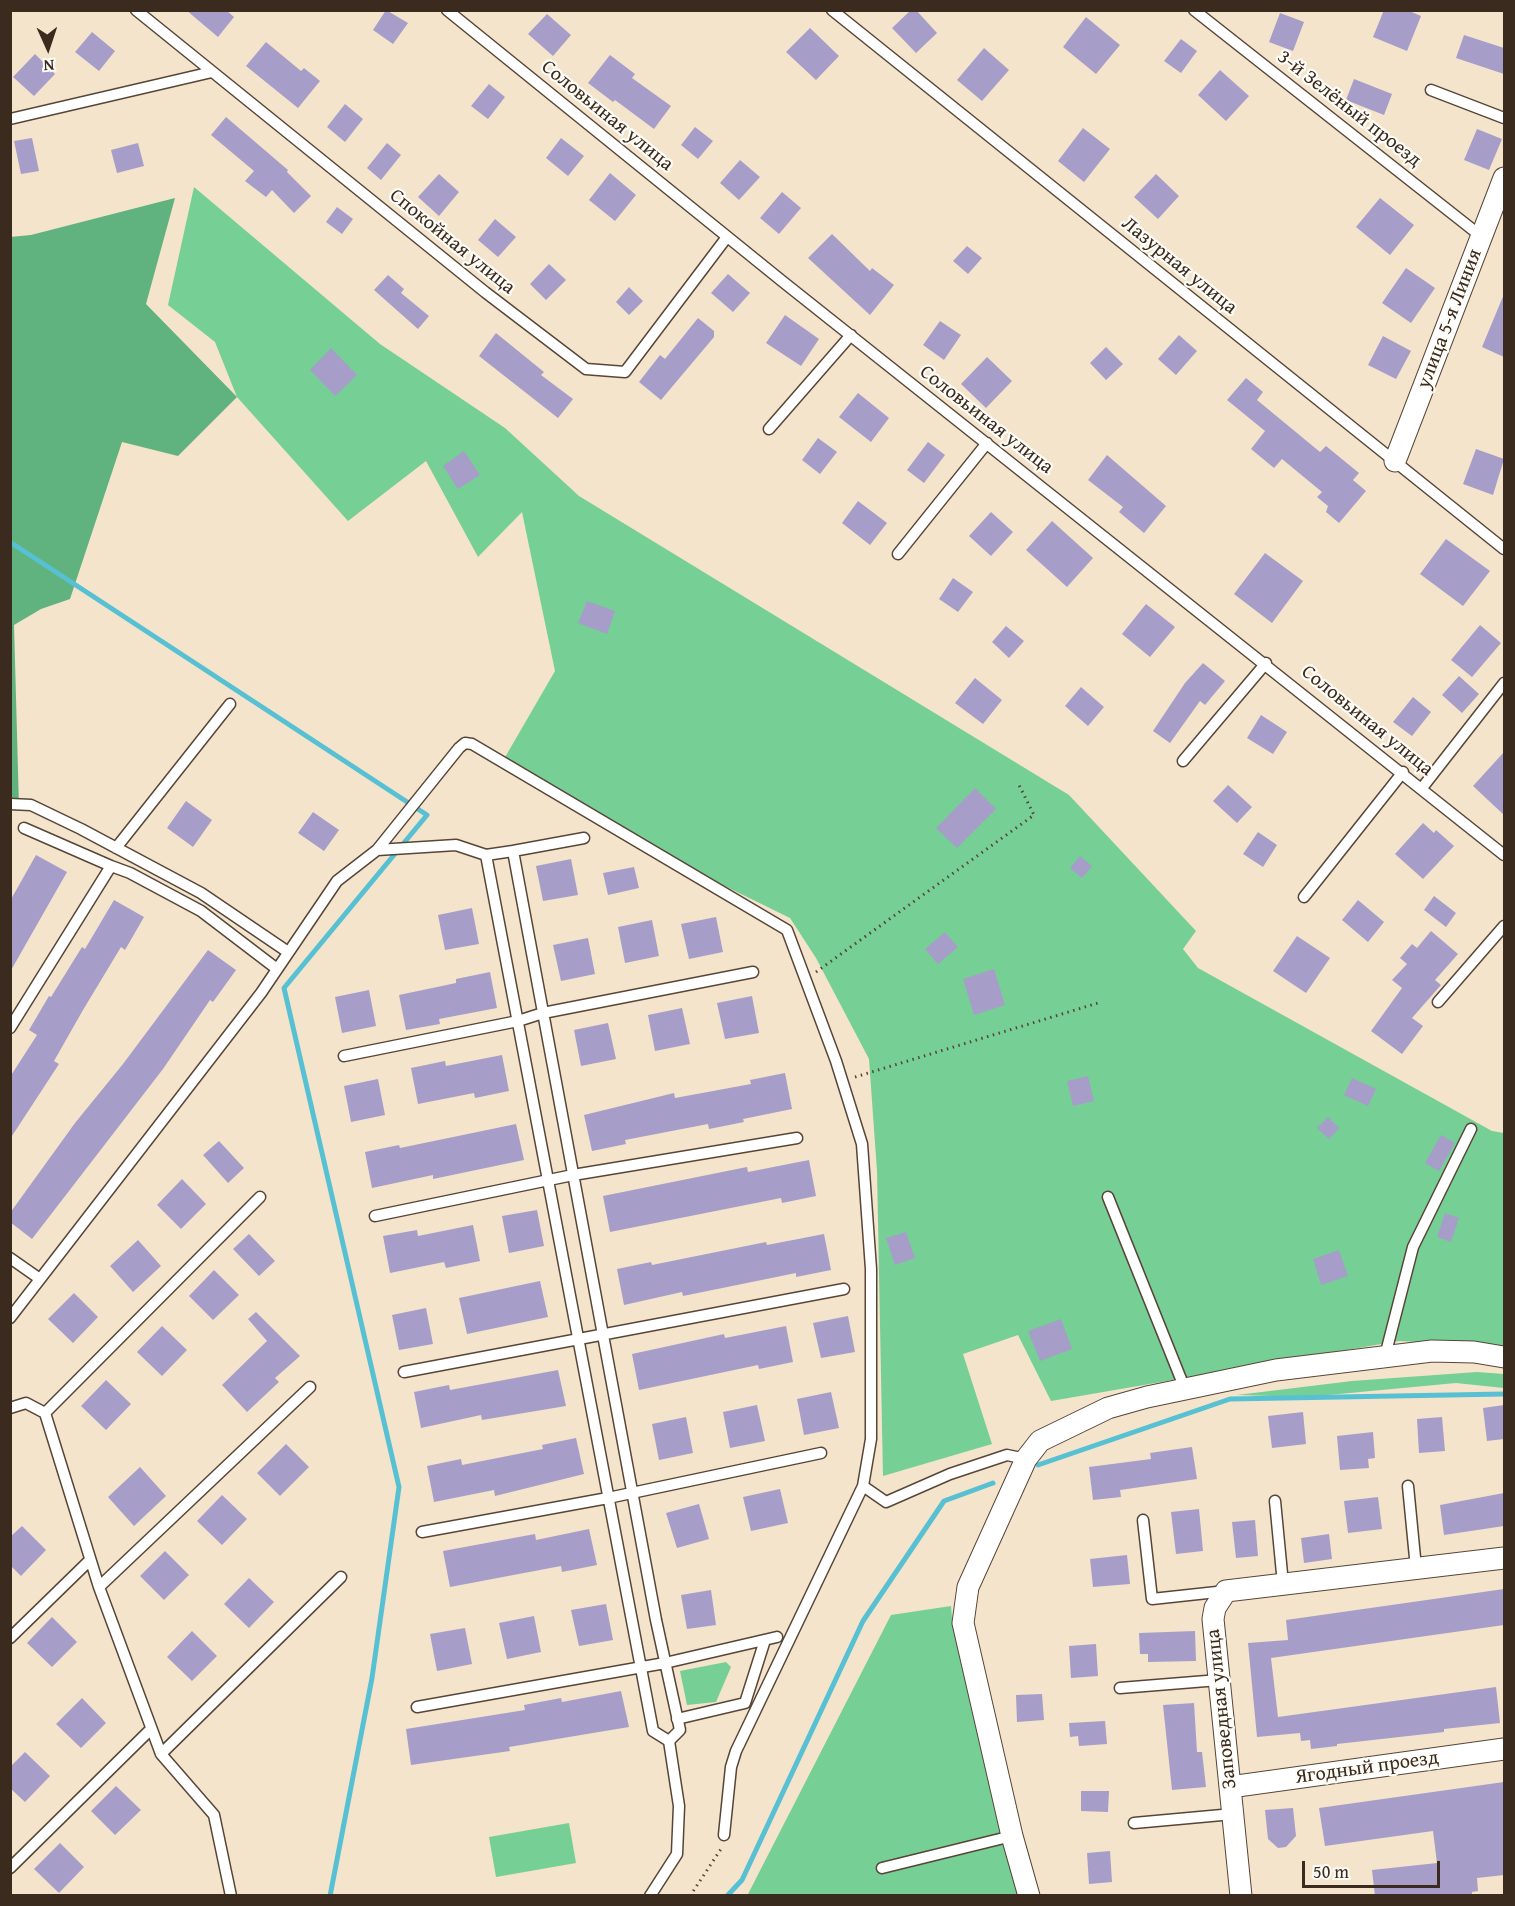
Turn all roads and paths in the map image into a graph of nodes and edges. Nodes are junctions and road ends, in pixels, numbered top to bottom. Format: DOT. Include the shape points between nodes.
graph roads {
  1 [pos="136,10"];
  2 [pos="447,10"];
  3 [pos="832,10"];
  4 [pos="1194,10"];
  5 [pos="212,72"];
  6 [pos="1431,90"];
  7 [pos="1504,118"];
  8 [pos="10,119"];
  9 [pos="1504,178"];
  10 [pos="727,237"];
  11 [pos="1482,237"];
  12 [pos="851,335"];
  13 [pos="769,429"];
  14 [pos="987,443"];
  15 [pos="1395,461"];
  16 [pos="1504,549"];
  17 [pos="898,554"];
  18 [pos="1266,663"];
  19 [pos="1504,683"];
  20 [pos="230,704"];
  21 [pos="1183,761"];
  22 [pos="1403,772"];
  23 [pos="1018,783"];
  24 [pos="1422,788"];
  25 [pos="10,804"];
  26 [pos="24,828"];
  27 [pos="584,838"];
  28 [pos="116,848"];
  29 [pos="377,850"];
  30 [pos="513,851"];
  31 [pos="486,855"];
  32 [pos="1504,855"];
  33 [pos="111,866"];
  34 [pos="1304,897"];
  35 [pos="1504,926"];
  36 [pos="288,952"];
  37 [pos="277,969"];
  38 [pos="753,972"];
  39 [pos="805,980"];
  40 [pos="1438,1002"];
  41 [pos="1098,1003"];
  42 [pos="543,1013"];
  43 [pos="518,1021"];
  44 [pos="10,1028"];
  45 [pos="344,1056"];
  46 [pos="842,1081"];
  47 [pos="1471,1129"];
  48 [pos="797,1138"];
  49 [pos="573,1175"];
  50 [pos="548,1181"];
  51 [pos="260,1197"];
  52 [pos="1108,1197"];
  53 [pos="375,1216"];
  54 [pos="10,1258"];
  55 [pos="40,1279"];
  56 [pos="844,1289"];
  57 [pos="10,1318"];
  58 [pos="603,1333"];
  59 [pos="578,1339"];
  60 [pos="1385,1356"];
  61 [pos="1504,1357"];
  62 [pos="404,1372"];
  63 [pos="310,1387"];
  64 [pos="1185,1389"];
  65 [pos="10,1408"];
  66 [pos="45,1413"];
  67 [pos="821,1453"];
  68 [pos="1026,1459"];
  69 [pos="863,1486"];
  70 [pos="1408,1486"];
  71 [pos="632,1492"];
  72 [pos="608,1498"];
  73 [pos="1275,1501"];
  74 [pos="1143,1520"];
  75 [pos="422,1532"];
  76 [pos="1504,1558"];
  77 [pos="90,1560"];
  78 [pos="1416,1568"];
  79 [pos="340,1577"];
  80 [pos="1283,1584"];
  81 [pos="99,1587"];
  82 [pos="1226,1590"];
  83 [pos="777,1637"];
  84 [pos="10,1638"];
  85 [pos="765,1640"];
  86 [pos="666,1663"];
  87 [pos="640,1667"];
  88 [pos="1219,1680"];
  89 [pos="1120,1688"];
  90 [pos="417,1707"];
  91 [pos="677,1719"];
  92 [pos="152,1729"];
  93 [pos="669,1741"];
  94 [pos="1504,1749"];
  95 [pos="160,1754"];
  96 [pos="1230,1787"];
  97 [pos="1233,1814"];
  98 [pos="1134,1823"];
  99 [pos="724,1835"];
  100 [pos="1012,1836"];
  101 [pos="10,1868"];
  102 [pos="882,1868"];
  103 [pos="231,1896"];
  104 [pos="650,1896"];
  105 [pos="690,1896"];
  106 [pos="1029,1896"];
  107 [pos="1241,1896"];
  1 -- 5 [label="lane, Спокойная улица"];
  2 -- 10 [label="lane, Соловьиная улица"];
  3 -- 15 [label="lane, Лазурная улица"];
  4 -- 11 [label="lane, 3-й Зелёный проезд"];
  5 -- 8 [label="lane"];
  5 -- 10 [label="lane, Спокойная улица" via="586,369 625,372"];
  6 -- 7 [label="lane"];
  9 -- 11 [label="street, улица 5-я Линия"];
  10 -- 12 [label="lane, Соловьиная улица"];
  11 -- 15 [label="street, улица 5-я Линия"];
  12 -- 13 [label="lane"];
  12 -- 14 [label="lane, Соловьиная улица"];
  14 -- 17 [label="lane"];
  14 -- 18 [label="lane, Соловьиная улица"];
  15 -- 16 [label="lane, Лазурная улица"];
  18 -- 21 [label="lane"];
  18 -- 22 [label="lane, Соловьиная улица"];
  19 -- 24 [label="lane"];
  20 -- 28 [label="lane"];
  22 -- 24 [label="lane, Соловьиная улица"];
  22 -- 34 [label="lane"];
  23 -- 39 [label="path" via="1034,815"];
  24 -- 32 [label="lane, Соловьиная улица"];
  25 -- 28 [label="lane" via="31,805"];
  26 -- 33 [label="lane"];
  27 -- 30 [label="lane"];
  28 -- 36 [label="lane" via="201,893"];
  29 -- 31 [label="lane" via="456,844"];
  29 -- 36 [label="lane" via="337,881"];
  29 -- 39 [label="lane" via="459,748 465,743 472,744 787,930"];
  30 -- 31 [label="lane"];
  30 -- 42 [label="lane"];
  31 -- 43 [label="lane"];
  33 -- 37 [label="lane" via="201,911"];
  33 -- 44 [label="lane"];
  35 -- 40 [label="lane"];
  36 -- 37 [label="lane"];
  37 -- 55 [label="lane"];
  38 -- 42 [label="lane"];
  39 -- 46 [label="lane"];
  41 -- 46 [label="path"];
  42 -- 43 [label="lane"];
  42 -- 49 [label="lane"];
  43 -- 45 [label="lane"];
  43 -- 50 [label="lane"];
  46 -- 69 [label="lane" via="862,1144 871,1269 871,1439"];
  47 -- 60 [label="lane" via="1413,1247"];
  48 -- 49 [label="lane"];
  49 -- 50 [label="lane"];
  49 -- 58 [label="lane"];
  50 -- 53 [label="lane"];
  50 -- 59 [label="lane"];
  51 -- 66 [label="lane"];
  52 -- 64 [label="lane"];
  54 -- 55 [label="lane"];
  55 -- 57 [label="lane"];
  56 -- 58 [label="lane"];
  58 -- 59 [label="lane"];
  58 -- 71 [label="lane"];
  59 -- 62 [label="lane"];
  59 -- 72 [label="lane"];
  60 -- 61 [label="street" via="1432,1351"];
  60 -- 64 [label="street" via="1276,1370"];
  63 -- 81 [label="lane"];
  64 -- 68 [label="street" via="1108,1408 1040,1441"];
  65 -- 66 [label="lane" via="26,1403"];
  66 -- 77 [label="lane"];
  67 -- 71 [label="lane"];
  68 -- 69 [label="lane" via="1007,1455 886,1502"];
  68 -- 100 [label="street" via="968,1587 963,1623"];
  69 -- 99 [label="lane" via="736,1751"];
  70 -- 78 [label="lane"];
  71 -- 72 [label="lane"];
  71 -- 86 [label="lane"];
  72 -- 75 [label="lane"];
  72 -- 87 [label="lane"];
  73 -- 80 [label="lane"];
  74 -- 82 [label="lane" via="1152,1599"];
  76 -- 78 [label="street"];
  77 -- 81 [label="lane"];
  77 -- 84 [label="lane"];
  78 -- 80 [label="street"];
  79 -- 95 [label="lane"];
  80 -- 82 [label="street"];
  81 -- 92 [label="lane"];
  82 -- 88 [label="street, Заповедная улица" via="1213,1619"];
  83 -- 85 [label="lane"];
  85 -- 86 [label="lane"];
  85 -- 91 [label="lane" via="746,1703"];
  86 -- 87 [label="lane"];
  86 -- 91 [label="lane"];
  87 -- 90 [label="lane"];
  87 -- 93 [label="lane" via="652,1731"];
  88 -- 89 [label="lane"];
  88 -- 96 [label="street, Заповедная улица"];
  91 -- 93 [label="lane" via="680,1730"];
  92 -- 95 [label="lane"];
  92 -- 101 [label="lane"];
  93 -- 104 [label="lane" via="679,1806 677,1854"];
  94 -- 96 [label="street, Ягодный проезд"];
  95 -- 103 [label="lane" via="214,1815"];
  96 -- 97 [label="street, Заповедная улица"];
  97 -- 98 [label="lane"];
  97 -- 107 [label="street, Заповедная улица"];
  99 -- 105 [label="path" via="719,1855"];
  100 -- 102 [label="lane"];
  100 -- 106 [label="street"];
}
